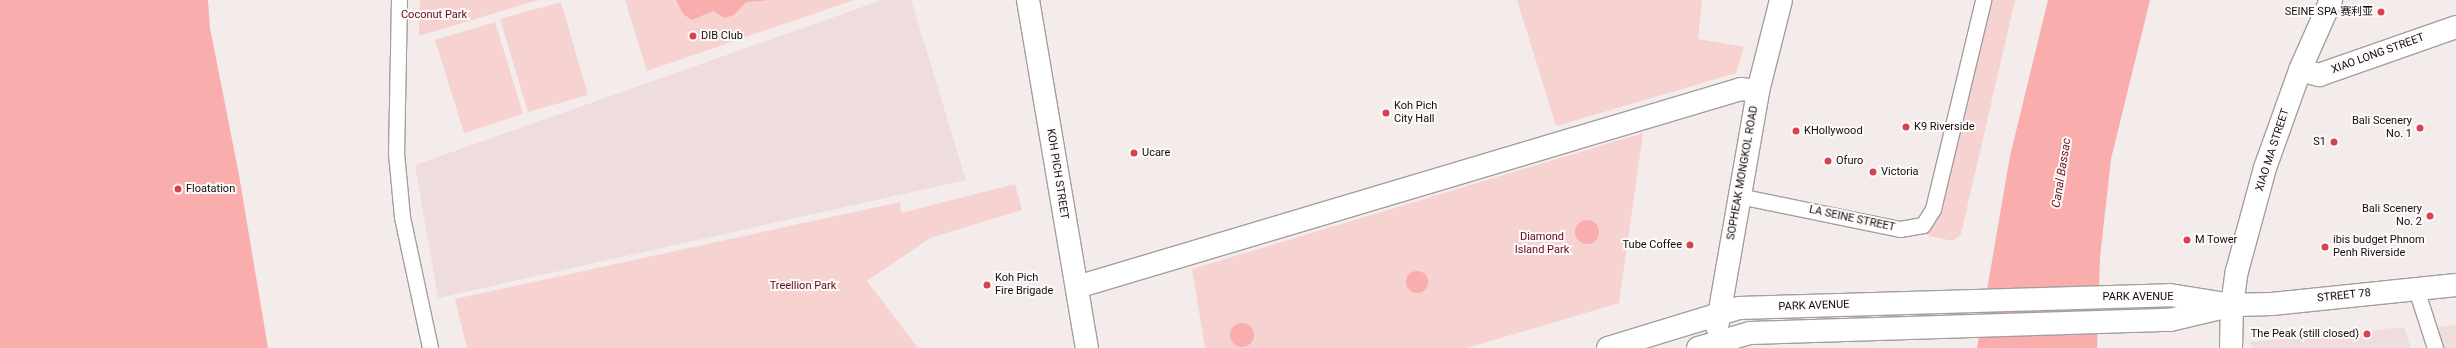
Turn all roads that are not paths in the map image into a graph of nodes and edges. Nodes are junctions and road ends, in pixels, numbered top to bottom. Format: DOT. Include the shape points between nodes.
graph roads {
  1 [pos="399,0"];
  2 [pos="1028,0"];
  3 [pos="1781,0"];
  4 [pos="1983,0"];
  5 [pos="2331,0"];
  6 [pos="2456,27"];
  7 [pos="2300,70"];
  8 [pos="1758,92"];
  9 [pos="1739,196"];
  10 [pos="2456,285"];
  11 [pos="1077,287"];
  12 [pos="2416,289"];
  13 [pos="2232,305"];
  14 [pos="1719,315"];
  15 [pos="1709,346"];
  16 [pos="430,348"];
  17 [pos="1087,348"];
  18 [pos="1608,348"];
  19 [pos="2232,348"];
  20 [pos="2435,348"];
  1 -- 16 [label="street" via="396,153 402,218"];
  2 -- 11 [label="main road, KOH PICH STREET"];
  3 -- 8 [label="main road, SOPHEAK MONGKOL ROAD"];
  4 -- 9 [label="street, LA SEINE STREET" via="1933,209 1923,225 1900,229"];
  5 -- 7 [label="main road, XIAO MA STREET"];
  6 -- 7 [label="main road, XIAO LONG STREET" via="2320,75"];
  7 -- 13 [label="main road, XIAO MA STREET" via="2265,168"];
  8 -- 9 [label="main road, SOPHEAK MONGKOL ROAD"];
  8 -- 11 [label="main road" via="1741,89"];
  9 -- 14 [label="main road, SOPHEAK MONGKOL ROAD"];
  10 -- 12 [label="main road, STREET 78"];
  11 -- 17 [label="main road, KOH PICH STREET"];
  12 -- 13 [label="main road, STREET 78"];
  12 -- 20 [label="street"];
  13 -- 14 [label="main road, PARK AVENUE" via="2170,295 1739,308"];
  13 -- 15 [label="main road, PARK AVENUE" via="2170,320 1750,333"];
  13 -- 19 [label="main road, XIAO MA STREET"];
  14 -- 15 [label="main road, SOPHEAK MONGKOL ROAD"];
  14 -- 18 [label="main road, PARK AVENUE"];
}
